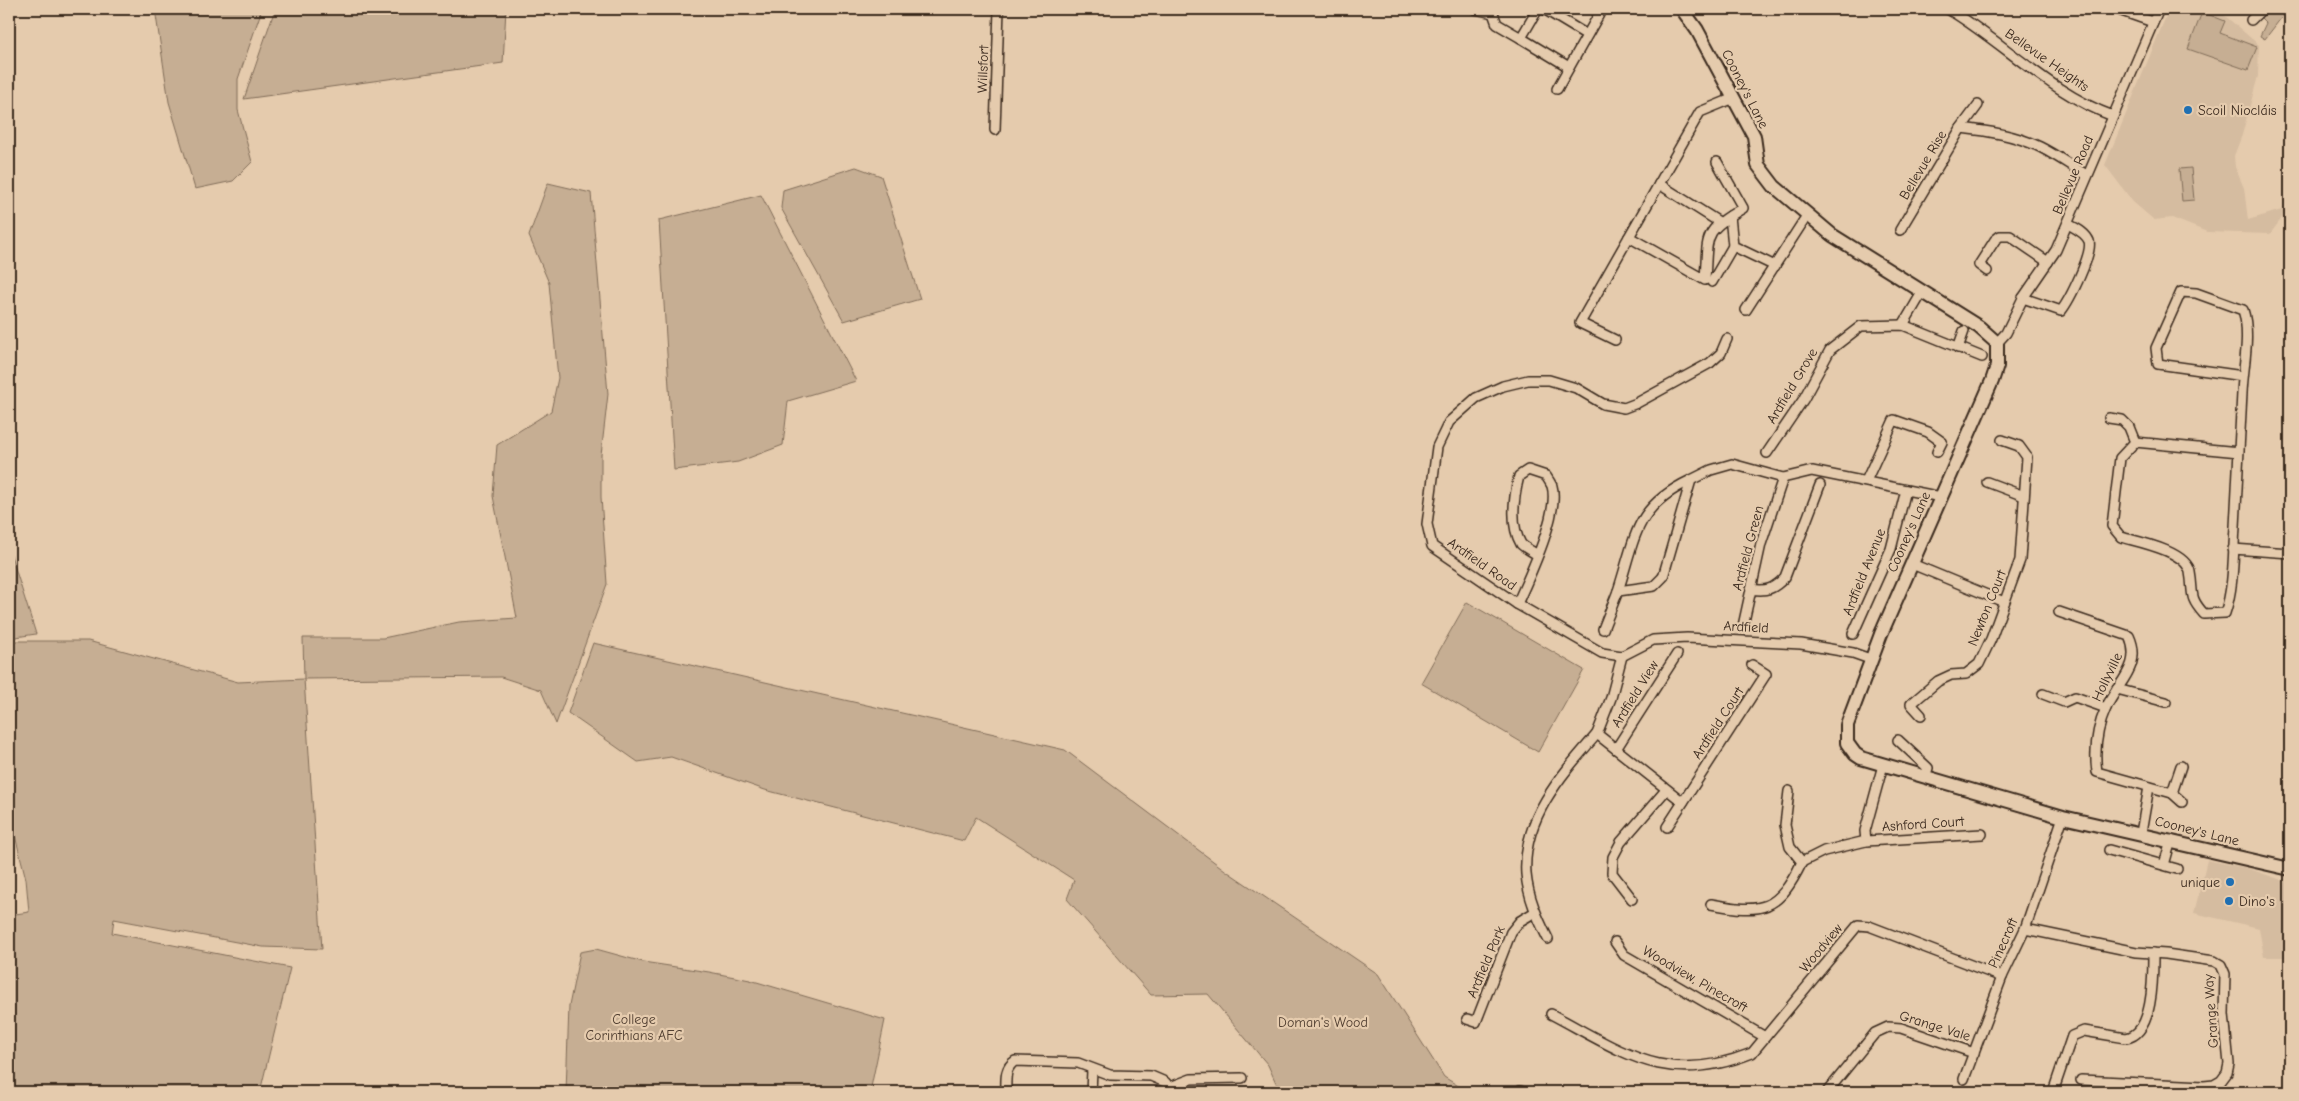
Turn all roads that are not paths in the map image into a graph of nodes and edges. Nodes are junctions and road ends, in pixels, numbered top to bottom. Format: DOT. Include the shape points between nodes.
graph roads {
  1 [pos="999,9"];
  2 [pos="1475,9"];
  3 [pos="1538,9"];
  4 [pos="1544,9"];
  5 [pos="1602,9"];
  6 [pos="1682,9"];
  7 [pos="1948,9"];
  8 [pos="2116,9"];
  9 [pos="2159,9"];
  10 [pos="2262,9"];
  11 [pos="1494,11"];
  12 [pos="1959,12"];
  13 [pos="2251,20"];
  14 [pos="2153,22"];
  15 [pos="1587,35"];
  16 [pos="1522,38"];
  17 [pos="1569,66"];
  18 [pos="1557,89"];
  19 [pos="1734,98"];
  20 [pos="1978,105"];
  21 [pos="2113,116"];
  22 [pos="1961,128"];
  23 [pos="995,130"];
  24 [pos="1717,162"];
  25 [pos="2087,175"];
  26 [pos="1659,184"];
  27 [pos="1808,214"];
  28 [pos="1730,216"];
  29 [pos="1719,222"];
  30 [pos="2068,224"];
  31 [pos="1900,230"];
  32 [pos="1629,238"];
  33 [pos="1732,246"];
  34 [pos="2048,262"];
  35 [pos="1774,266"];
  36 [pos="1987,272"];
  37 [pos="1712,282"];
  38 [pos="1923,291"];
  39 [pos="2023,298"];
  40 [pos="1746,310"];
  41 [pos="1903,325"];
  42 [pos="1964,331"];
  43 [pos="1727,338"];
  44 [pos="1615,340"];
  45 [pos="1996,343"];
  46 [pos="1958,348"];
  47 [pos="1982,358"];
  48 [pos="2243,376"];
  49 [pos="2109,418"];
  50 [pos="2002,440"];
  51 [pos="2134,442"];
  52 [pos="1937,452"];
  53 [pos="2239,452"];
  54 [pos="1767,454"];
  55 [pos="1783,478"];
  56 [pos="1691,480"];
  57 [pos="1866,481"];
  58 [pos="1987,482"];
  59 [pos="1820,485"];
  60 [pos="1906,490"];
  61 [pos="2024,496"];
  62 [pos="1941,497"];
  63 [pos="2234,549"];
  64 [pos="2290,553"];
  65 [pos="1538,555"];
  66 [pos="1912,564"];
  67 [pos="1751,589"];
  68 [pos="1618,591"];
  69 [pos="2004,602"];
  70 [pos="1517,604"];
  71 [pos="2059,612"];
  72 [pos="1743,626"];
  73 [pos="1603,629"];
  74 [pos="1853,634"];
  75 [pos="1677,654"];
  76 [pos="1622,656"];
  77 [pos="1870,659"];
  78 [pos="1752,665"];
  79 [pos="2117,689"];
  80 [pos="2043,694"];
  81 [pos="2166,702"];
  82 [pos="2106,708"];
  83 [pos="1921,715"];
  84 [pos="1597,734"];
  85 [pos="1898,740"];
  86 [pos="1616,749"];
  87 [pos="1883,765"];
  88 [pos="2181,766"];
  89 [pos="1925,777"];
  90 [pos="2149,787"];
  91 [pos="1666,790"];
  92 [pos="1789,791"];
  93 [pos="2172,793"];
  94 [pos="1683,802"];
  95 [pos="2182,802"];
  96 [pos="2064,817"];
  97 [pos="1666,827"];
  98 [pos="2141,833"];
  99 [pos="1982,834"];
  100 [pos="2171,840"];
  101 [pos="1866,841"];
  102 [pos="2109,850"];
  103 [pos="1802,862"];
  104 [pos="2164,865"];
  105 [pos="2177,869"];
  106 [pos="2290,869"];
  107 [pos="1632,899"];
  108 [pos="1711,904"];
  109 [pos="1535,912"];
  110 [pos="2025,929"];
  111 [pos="1548,939"];
  112 [pos="1615,942"];
  113 [pos="2153,954"];
  114 [pos="2002,977"];
  115 [pos="1551,1014"];
  116 [pos="1467,1019"];
  117 [pos="1765,1037"];
  118 [pos="1974,1053"];
  119 [pos="1092,1070"];
  120 [pos="1242,1078"];
  121 [pos="1964,1079"];
  122 [pos="2080,1080"];
  123 [pos="1172,1090"];
  124 [pos="1006,1092"];
  125 [pos="1091,1092"];
  126 [pos="1827,1092"];
  127 [pos="2053,1092"];
  1 -- 23 [label="street, Willsfort"];
  2 -- 11 [label="street"];
  3 -- 16 [label="street"];
  4 -- 15 [label="street"];
  5 -- 15 [label="street"];
  6 -- 19 [label="street, Cooney's Lane"];
  7 -- 12 [label="street, Bellevue Heights"];
  8 -- 14 [label="street"];
  9 -- 14 [label="street, Bellevue Road"];
  10 -- 13 [label="street"];
  11 -- 16 [label="street" via="1497,24"];
  12 -- 21 [label="street, Bellevue Heights" via="2067,93 2090,108"];
  14 -- 21 [label="street, Bellevue Road"];
  15 -- 17 [label="street"];
  16 -- 17 [label="street"];
  17 -- 18 [label="street"];
  19 -- 26 [label="street" via="1700,112"];
  19 -- 27 [label="street, Cooney's Lane" via="1754,136 1758,165 1774,186"];
  20 -- 22 [label="street"];
  21 -- 25 [label="street, Bellevue Road"];
  22 -- 25 [label="street, Bellevue Rise" via="2020,139"];
  22 -- 31 [label="street, Bellevue Rise"];
  24 -- 28 [label="street" via="1743,208"];
  25 -- 30 [label="street, Bellevue Road"];
  26 -- 29 [label="street"];
  26 -- 32 [label="street"];
  27 -- 35 [label="street"];
  27 -- 38 [label="street, Cooney's Lane" via="1832,234"];
  28 -- 29 [label="street"];
  28 -- 33 [label="street"];
  29 -- 32 [label="street" via="1708,237 1705,280"];
  30 -- 34 [label="street, Bellevue Road"];
  30 -- 39 [label="street" via="2083,233 2089,243 2088,255 2067,304 2061,311"];
  32 -- 44 [label="street" via="1580,323"];
  33 -- 35 [label="street"];
  33 -- 37 [label="street"];
  34 -- 36 [label="street" via="2010,236 2000,236 1979,265"];
  34 -- 39 [label="street, Bellevue Road"];
  35 -- 40 [label="street"];
  38 -- 41 [label="street"];
  38 -- 45 [label="street, Cooney's Lane" via="1979,327"];
  39 -- 45 [label="street, Bellevue Road" via="2006,333"];
  41 -- 46 [label="street, Ardfield Grove"];
  41 -- 54 [label="street, Ardfield Grove" via="1861,326 1830,350 1803,400"];
  42 -- 46 [label="street"];
  43 -- 70 [label="street, Ardfield Road" via="1721,353 1710,363 1630,406 1613,407 1549,380 1528,380 1489,391 1449,422 1436,452 1427,524 1432,546"];
  45 -- 62 [label="street, Cooney's Lane" via="1997,366 1992,381"];
  46 -- 47 [label="street, Ardfield Grove"];
  48 -- 48 [label="street" via="2158,364 2156,348 2180,292 2196,293 2243,310 2246,320"];
  48 -- 53 [label="street"];
  49 -- 51 [label="street" via="2122,420"];
  50 -- 61 [label="street, Newton Court" via="2019,446 2027,456"];
  51 -- 53 [label="street"];
  51 -- 63 [label="street" via="2120,458 2112,526 2116,532 2176,554 2190,569 2194,602 2204,614 2225,613"];
  52 -- 57 [label="street" via="1942,442 1928,432 1894,420"];
  53 -- 63 [label="street"];
  55 -- 56 [label="street" via="1732,464"];
  55 -- 57 [label="street" via="1812,471"];
  55 -- 67 [label="street, Ardfield Green" via="1761,544"];
  56 -- 68 [label="street" via="1664,495 1640,521"];
  56 -- 68 [label="street" via="1663,577 1654,586"];
  57 -- 60 [label="street"];
  58 -- 61 [label="street"];
  59 -- 67 [label="street" via="1785,577 1778,586 1769,590"];
  60 -- 62 [label="street"];
  60 -- 74 [label="street, Ardfield Avenue" via="1891,549"];
  61 -- 69 [label="street, Newton Court" via="2020,560"];
  62 -- 66 [label="street, Cooney's Lane"];
  63 -- 64 [label="street"];
  65 -- 65 [label="street" via="1552,506 1552,487 1546,476 1528,470 1519,476 1514,499 1517,530 1522,545"];
  65 -- 70 [label="street"];
  66 -- 69 [label="street"];
  66 -- 77 [label="street, Cooney's Lane"];
  67 -- 72 [label="street, Ardfield Green"];
  68 -- 73 [label="street"];
  69 -- 83 [label="street, Newton Court" via="1979,664 1966,674 1950,675 1938,681 1911,704"];
  70 -- 76 [label="street, Ardfield Road" via="1602,653"];
  71 -- 79 [label="street, Hollyville" via="2129,636 2135,648 2132,663"];
  75 -- 86 [label="street, Ardfield View"];
  76 -- 77 [label="street, Ardfield" via="1653,640 1686,638 1801,644"];
  76 -- 84 [label="street"];
  77 -- 87 [label="street, Cooney's Lane" via="1847,725 1847,743 1855,754"];
  78 -- 94 [label="street, Ardfield Court" via="1766,674"];
  79 -- 81 [label="street"];
  79 -- 82 [label="street, Hollyville"];
  80 -- 82 [label="street" via="2064,702 2075,697"];
  82 -- 90 [label="street, Hollyville" via="2095,752 2097,772"];
  84 -- 86 [label="street"];
  84 -- 109 [label="street" via="1549,793 1533,829 1526,874"];
  85 -- 89 [label="street" via="1928,768"];
  86 -- 91 [label="street"];
  87 -- 89 [label="street, Cooney's Lane"];
  87 -- 101 [label="street, Ashford Court" via="1865,831"];
  88 -- 93 [label="street"];
  89 -- 96 [label="street, Cooney's Lane"];
  90 -- 93 [label="street, Hollyville"];
  90 -- 98 [label="street"];
  91 -- 94 [label="street"];
  91 -- 107 [label="street" via="1621,842 1613,857 1612,873"];
  92 -- 103 [label="street" via="1785,825 1790,847"];
  93 -- 95 [label="street, Hollyville"];
  94 -- 97 [label="street"];
  96 -- 98 [label="street, Cooney's Lane"];
  96 -- 110 [label="street, Pinecroft"];
  98 -- 100 [label="street, Cooney's Lane"];
  99 -- 101 [label="street, Ashford Court"];
  100 -- 104 [label="street"];
  100 -- 106 [label="street, Cooney's Lane"];
  101 -- 103 [label="street, Ashford Court" via="1824,851"];
  102 -- 104 [label="street"];
  103 -- 108 [label="street" via="1784,893 1773,903 1753,910"];
  104 -- 105 [label="street"];
  109 -- 111 [label="street"];
  109 -- 116 [label="street, Ardfield Park" via="1520,921 1512,932 1476,1022"];
  110 -- 113 [label="street, Grange Way"];
  110 -- 114 [label="street, Pinecroft"];
  112 -- 117 [label="street, Woodview, Pinecroft" via="1624,954"];
  113 -- 122 [label="street, Grange Way" via="2214,961 2221,965 2225,974 2227,1073 2214,1085 2204,1086"];
  113 -- 127 [label="street" via="2151,998 2139,1032 2132,1038 2084,1031 2072,1036"];
  114 -- 117 [label="street, Woodview" via="1869,926 1858,925"];
  114 -- 118 [label="street, Pinecroft"];
  115 -- 117 [label="street" via="1636,1059 1664,1066 1700,1068 1728,1062 1752,1053"];
  118 -- 121 [label="street, Pinecroft"];
  118 -- 126 [label="street, Grange Vale" via="1902,1028 1888,1027 1875,1033"];
  119 -- 123 [label="street" via="1110,1075 1151,1076 1165,1082"];
  119 -- 124 [label="street" via="1078,1063 1015,1061 1006,1072"];
  119 -- 125 [label="street"];
  120 -- 123 [label="street" via="1191,1078"];
}
